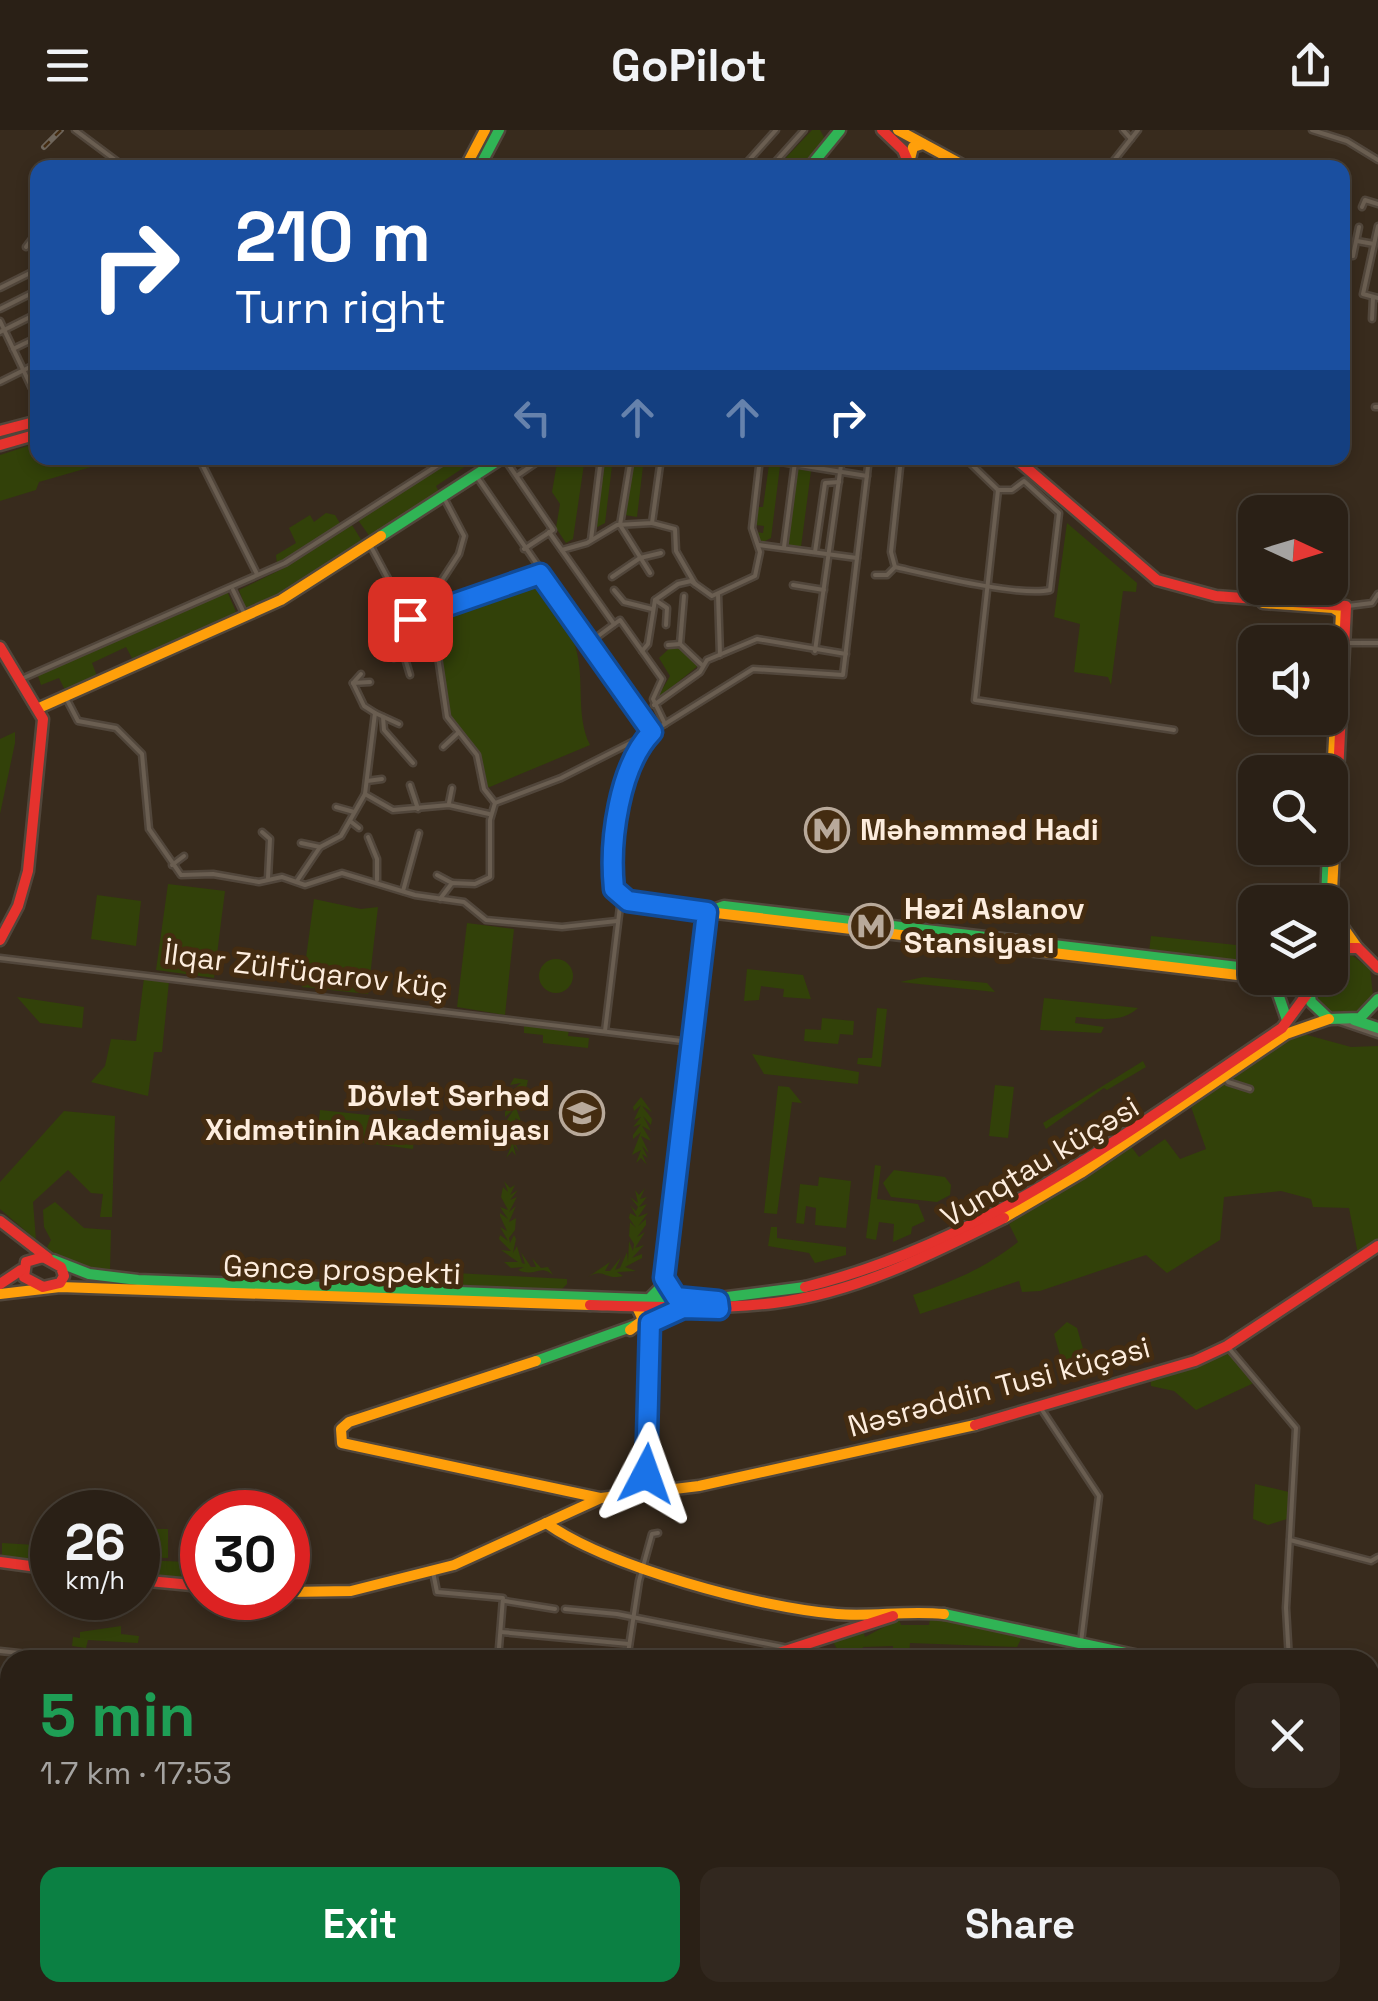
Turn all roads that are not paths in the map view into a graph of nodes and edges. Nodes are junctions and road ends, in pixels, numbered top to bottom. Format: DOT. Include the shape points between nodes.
graph roads {
  1 [pos="75,130"];
  2 [pos="484,130"];
  3 [pos="499,130"];
  4 [pos="776,130"];
  5 [pos="804,130"];
  6 [pos="840,130"];
  7 [pos="882,130"];
  8 [pos="898,130"];
  9 [pos="1122,130"];
  10 [pos="1138,130"];
  11 [pos="1312,130"];
  12 [pos="1332,132"];
  13 [pos="912,134"];
  14 [pos="1131,138"];
  15 [pos="924,144"];
  16 [pos="115,160"];
  17 [pos="468,160"];
  18 [pos="484,160"];
  19 [pos="749,160"];
  20 [pos="777,160"];
  21 [pos="816,160"];
  22 [pos="906,160"];
  23 [pos="909,160"];
  24 [pos="910,160"];
  25 [pos="953,160"];
  26 [pos="1114,160"];
  27 [pos="1378,160"];
  28 [pos="1378,204"];
  29 [pos="1362,207"];
  30 [pos="1378,226"];
  31 [pos="1359,227"];
  32 [pos="1356,241"];
  33 [pos="30,242"];
  34 [pos="1374,244"];
  35 [pos="26,248"];
  36 [pos="1354,256"];
  37 [pos="30,273"];
  38 [pos="0,288"];
  39 [pos="30,294"];
  40 [pos="1376,298"];
  41 [pos="0,309"];
  42 [pos="30,317"];
  43 [pos="1372,319"];
  44 [pos="0,321"];
  45 [pos="2,331"];
  46 [pos="30,341"];
  47 [pos="13,350"];
  48 [pos="30,368"];
  49 [pos="23,371"];
  50 [pos="30,381"];
  51 [pos="0,382"];
  52 [pos="30,423"];
  53 [pos="0,431"];
  54 [pos="30,436"];
  55 [pos="0,445"];
  56 [pos="202,465"];
  57 [pos="437,465"];
  58 [pos="491,465"];
  59 [pos="508,465"];
  60 [pos="534,465"];
  61 [pos="599,465"];
  62 [pos="630,465"];
  63 [pos="660,465"];
  64 [pos="757,465"];
  65 [pos="794,465"];
  66 [pos="808,465"];
  67 [pos="841,465"];
  68 [pos="869,465"];
  69 [pos="900,465"];
  70 [pos="972,465"];
  71 [pos="1018,465"];
  72 [pos="1021,465"];
  73 [pos="840,472"];
  74 [pos="475,474"];
  75 [pos="516,476"];
  76 [pos="867,476"];
  77 [pos="839,482"];
  78 [pos="1033,484"];
  79 [pos="998,490"];
  80 [pos="443,496"];
  81 [pos="652,523"];
  82 [pos="620,525"];
  83 [pos="549,532"];
  84 [pos="591,540"];
  85 [pos="369,543"];
  86 [pos="760,546"];
  87 [pos="784,547"];
  88 [pos="524,550"];
  89 [pos="562,550"];
  90 [pos="815,552"];
  91 [pos="660,554"];
  92 [pos="829,554"];
  93 [pos="640,558"];
  94 [pos="857,558"];
  95 [pos="895,568"];
  96 [pos="650,573"];
  97 [pos="540,574"];
  98 [pos="875,575"];
  99 [pos="258,576"];
  100 [pos="612,577"];
  101 [pos="1148,577"];
  102 [pos="695,584"];
  103 [pos="793,586"];
  104 [pos="988,586"];
  105 [pos="232,588"];
  106 [pos="614,590"];
  107 [pos="824,590"];
  108 [pos="718,594"];
  109 [pos="1378,594"];
  110 [pos="684,596"];
  111 [pos="655,600"];
  112 [pos="652,609"];
  113 [pos="438,610"];
  114 [pos="1342,610"];
  115 [pos="404,616"];
  116 [pos="246,617"];
  117 [pos="614,624"];
  118 [pos="1342,625"];
  119 [pos="666,626"];
  120 [pos="590,642"];
  121 [pos="1348,643"];
  122 [pos="1378,643"];
  123 [pos="680,644"];
  124 [pos="668,645"];
  125 [pos="0,646"];
  126 [pos="404,648"];
  127 [pos="437,650"];
  128 [pos="815,650"];
  129 [pos="642,651"];
  130 [pos="846,654"];
  131 [pos="404,655"];
  132 [pos="720,655"];
  133 [pos="394,658"];
  134 [pos="704,667"];
  135 [pos="360,674"];
  136 [pos="410,675"];
  137 [pos="18,680"];
  138 [pos="353,682"];
  139 [pos="370,682"];
  140 [pos="65,696"];
  141 [pos="654,704"];
  142 [pos="39,708"];
  143 [pos="375,712"];
  144 [pos="383,716"];
  145 [pos="399,724"];
  146 [pos="665,724"];
  147 [pos="1174,730"];
  148 [pos="652,732"];
  149 [pos="458,733"];
  150 [pos="1339,735"];
  151 [pos="443,747"];
  152 [pos="413,762"];
  153 [pos="382,779"];
  154 [pos="367,781"];
  155 [pos="410,786"];
  156 [pos="452,788"];
  157 [pos="365,794"];
  158 [pos="495,803"];
  159 [pos="449,805"];
  160 [pos="336,807"];
  161 [pos="418,809"];
  162 [pos="354,812"];
  163 [pos="491,814"];
  164 [pos="350,821"];
  165 [pos="359,828"];
  166 [pos="262,832"];
  167 [pos="419,833"];
  168 [pos="368,837"];
  169 [pos="300,843"];
  170 [pos="320,847"];
  171 [pos="184,856"];
  172 [pos="172,865"];
  173 [pos="438,874"];
  174 [pos="268,878"];
  175 [pos="377,880"];
  176 [pos="296,882"];
  177 [pos="452,883"];
  178 [pos="402,892"];
  179 [pos="621,898"];
  180 [pos="440,899"];
  181 [pos="707,912"];
  182 [pos="616,922"];
  183 [pos="0,940"];
  184 [pos="1348,948"];
  185 [pos="1358,948"];
  186 [pos="0,958"];
  187 [pos="1182,964"];
  188 [pos="1377,966"];
  189 [pos="1238,968"];
  190 [pos="1238,974"];
  191 [pos="1280,995"];
  192 [pos="1307,995"];
  193 [pos="1309,995"];
  194 [pos="1378,1001"];
  195 [pos="1333,1020"];
  196 [pos="1354,1020"];
  197 [pos="1284,1029"];
  198 [pos="605,1031"];
  199 [pos="1378,1032"];
  200 [pos="692,1042"];
  201 [pos="1224,1076"];
  202 [pos="1250,1089"];
  203 [pos="0,1221"];
  204 [pos="20,1238"];
  205 [pos="1378,1246"];
  206 [pos="51,1259"];
  207 [pos="24,1264"];
  208 [pos="664,1278"];
  209 [pos="0,1284"];
  210 [pos="43,1287"];
  211 [pos="0,1294"];
  212 [pos="649,1298"];
  213 [pos="696,1301"];
  214 [pos="682,1304"];
  215 [pos="633,1305"];
  216 [pos="718,1305"];
  217 [pos="650,1323"];
  218 [pos="630,1330"];
  219 [pos="1227,1346"];
  220 [pos="1040,1407"];
  221 [pos="572,1492"];
  222 [pos="643,1494"];
  223 [pos="601,1498"];
  224 [pos="575,1509"];
  225 [pos="546,1523"];
  226 [pos="658,1534"];
  227 [pos="1290,1540"];
  228 [pos="1378,1557"];
  229 [pos="0,1562"];
  230 [pos="644,1565"];
  231 [pos="30,1566"];
  232 [pos="433,1572"];
  233 [pos="310,1592"];
  234 [pos="505,1601"];
  235 [pos="555,1610"];
  236 [pos="564,1610"];
  237 [pos="902,1612"];
  238 [pos="853,1614"];
  239 [pos="632,1618"];
  240 [pos="501,1632"];
  241 [pos="845,1632"];
  242 [pos="1081,1643"];
  243 [pos="629,1644"];
  244 [pos="788,1648"];
  245 [pos="499,1650"];
  246 [pos="628,1650"];
  247 [pos="783,1650"];
  248 [pos="1113,1650"];
  249 [pos="1288,1650"];
  1 -- 16 [label="street"];
  2 -- 17 [label="main road"];
  3 -- 18 [label="main road"];
  4 -- 19 [label="street"];
  5 -- 20 [label="street"];
  6 -- 21 [label="main road"];
  7 -- 22 [label="main road"];
  8 -- 13 [label="main road"];
  9 -- 14 [label="street"];
  10 -- 14 [label="street"];
  11 -- 12 [label="street"];
  12 -- 27 [label="street"];
  13 -- 15 [label="main road"];
  13 -- 23 [label="main road"];
  14 -- 26 [label="street"];
  15 -- 24 [label="main road" via="913,147"];
  15 -- 25 [label="main road"];
  28 -- 29 [label="street" via="1366,200"];
  30 -- 34 [label="street"];
  31 -- 32 [label="street"];
  32 -- 34 [label="street"];
  32 -- 36 [label="street"];
  33 -- 35 [label="street"];
  34 -- 40 [label="street" via="1364,294"];
  37 -- 38 [label="street"];
  39 -- 41 [label="street"];
  40 -- 43 [label="street"];
  42 -- 45 [label="street"];
  44 -- 45 [label="street"];
  45 -- 47 [label="street"];
  46 -- 47 [label="street"];
  47 -- 49 [label="street"];
  48 -- 49 [label="street"];
  49 -- 50 [label="street"];
  49 -- 51 [label="street"];
  52 -- 53 [label="main road"];
  54 -- 55 [label="main road"];
  56 -- 99 [label="street"];
  57 -- 99 [label="street"];
  58 -- 74 [label="main road"];
  59 -- 75 [label="street"];
  60 -- 75 [label="street"];
  61 -- 84 [label="street"];
  62 -- 82 [label="street"];
  63 -- 81 [label="street"];
  64 -- 86 [label="street" via="752,528"];
  65 -- 87 [label="street"];
  66 -- 73 [label="street"];
  67 -- 73 [label="street"];
  68 -- 76 [label="street"];
  69 -- 95 [label="street"];
  70 -- 79 [label="street"];
  71 -- 78 [label="main road"];
  72 -- 101 [label="main road"];
  73 -- 76 [label="street"];
  73 -- 77 [label="street"];
  74 -- 80 [label="main road"];
  74 -- 88 [label="street"];
  75 -- 83 [label="street"];
  76 -- 94 [label="street"];
  77 -- 90 [label="street" via="825,483"];
  77 -- 92 [label="street"];
  78 -- 79 [label="street" via="1022,480 1012,490"];
  78 -- 101 [label="main road"];
  78 -- 104 [label="street" via="1060,516 1052,588"];
  79 -- 104 [label="street"];
  80 -- 85 [label="main road"];
  80 -- 113 [label="street" via="464,536 435,591"];
  81 -- 82 [label="street"];
  81 -- 102 [label="street" via="675,529 676,551"];
  82 -- 84 [label="street"];
  82 -- 93 [label="street"];
  83 -- 88 [label="street"];
  83 -- 89 [label="street"];
  84 -- 89 [label="street"];
  85 -- 115 [label="street"];
  85 -- 116 [label="main road"];
  86 -- 87 [label="street"];
  86 -- 108 [label="street" via="752,580"];
  87 -- 90 [label="street"];
  88 -- 97 [label="street"];
  89 -- 117 [label="street"];
  90 -- 92 [label="street"];
  91 -- 93 [label="street"];
  92 -- 94 [label="street"];
  92 -- 107 [label="street"];
  93 -- 96 [label="street"];
  93 -- 100 [label="street"];
  94 -- 130 [label="street"];
  95 -- 98 [label="street"];
  95 -- 104 [label="street"];
  97 -- 113 [label="street"];
  97 -- 120 [label="street"];
  99 -- 105 [label="street"];
  101 -- 114 [label="main road" via="1221,598"];
  102 -- 108 [label="street" via="704,594"];
  102 -- 111 [label="street" via="678,584"];
  103 -- 107 [label="street"];
  104 -- 147 [label="street" via="977,701"];
  105 -- 116 [label="street"];
  105 -- 137 [label="street"];
  106 -- 112 [label="street" via="624,602"];
  107 -- 128 [label="street"];
  108 -- 132 [label="street"];
  109 -- 114 [label="street" via="1369,604"];
  110 -- 123 [label="street"];
  111 -- 112 [label="street"];
  111 -- 119 [label="street" via="667,608"];
  112 -- 129 [label="street"];
  113 -- 115 [label="street" via="417,620"];
  113 -- 127 [label="street"];
  114 -- 118 [label="main road"];
  115 -- 126 [label="street"];
  116 -- 140 [label="main road"];
  117 -- 120 [label="street"];
  117 -- 129 [label="street" via="620,620"];
  120 -- 148 [label="street"];
  121 -- 122 [label="street"];
  123 -- 124 [label="street"];
  123 -- 134 [label="street"];
  125 -- 137 [label="main road"];
  126 -- 127 [label="street"];
  126 -- 131 [label="street"];
  127 -- 149 [label="street" via="448,717"];
  128 -- 130 [label="street"];
  128 -- 132 [label="street" via="760,638"];
  129 -- 141 [label="street" via="662,682"];
  130 -- 146 [label="street" via="843,675 753,669"];
  131 -- 133 [label="street"];
  131 -- 136 [label="street"];
  132 -- 134 [label="street"];
  134 -- 141 [label="street"];
  135 -- 138 [label="street"];
  137 -- 142 [label="main road"];
  138 -- 139 [label="street"];
  138 -- 143 [label="street" via="364,706"];
  140 -- 142 [label="main road"];
  140 -- 172 [label="street" via="78,722 118,729 142,754 149,829"];
  141 -- 146 [label="street"];
  142 -- 183 [label="main road" via="28,872"];
  143 -- 144 [label="street"];
  143 -- 154 [label="street"];
  144 -- 145 [label="street"];
  144 -- 152 [label="street" via="382,728"];
  146 -- 148 [label="street"];
  148 -- 158 [label="street"];
  148 -- 179 [label="street" via="633,752 624,782 614,882"];
  149 -- 151 [label="street"];
  149 -- 158 [label="street" via="477,754 484,789"];
  150 -- 185 [label="main road" via="1332,910"];
  153 -- 154 [label="street"];
  154 -- 157 [label="street"];
  155 -- 161 [label="street"];
  156 -- 159 [label="street"];
  157 -- 161 [label="street" via="388,809"];
  157 -- 162 [label="street"];
  158 -- 163 [label="street"];
  159 -- 161 [label="street"];
  159 -- 163 [label="street"];
  160 -- 162 [label="street"];
  162 -- 164 [label="street"];
  163 -- 177 [label="street" via="488,880"];
  164 -- 165 [label="street"];
  164 -- 170 [label="street" via="341,836"];
  166 -- 174 [label="street" via="270,839"];
  167 -- 178 [label="street"];
  168 -- 175 [label="street"];
  169 -- 170 [label="street"];
  170 -- 176 [label="street"];
  171 -- 172 [label="street"];
  172 -- 174 [label="street" via="192,878"];
  173 -- 177 [label="street"];
  174 -- 176 [label="street"];
  175 -- 176 [label="street" via="342,873"];
  175 -- 178 [label="street"];
  177 -- 180 [label="street"];
  178 -- 180 [label="street"];
  179 -- 181 [label="street"];
  179 -- 182 [label="street"];
  180 -- 182 [label="street" via="464,902 480,917 505,922"];
  181 -- 187 [label="main road" via="724,906"];
  181 -- 200 [label="main road"];
  182 -- 198 [label="street"];
  184 -- 185 [label="main road"];
  185 -- 188 [label="main road"];
  186 -- 198 [label="street, İlqar Zülfüqarov küç"];
  187 -- 189 [label="main road"];
  187 -- 190 [label="main road"];
  191 -- 197 [label="main road"];
  192 -- 197 [label="main road"];
  193 -- 195 [label="main road"];
  194 -- 196 [label="main road"];
  195 -- 196 [label="main road"];
  195 -- 197 [label="main road"];
  195 -- 199 [label="street"];
  196 -- 199 [label="main road"];
  197 -- 201 [label="main road, Vunqtau küçəsi"];
  197 -- 216 [label="main road, Vunqtau küçəsi" via="973,1229 888,1264"];
  198 -- 200 [label="street, İlqar Zülfüqarov küç"];
  200 -- 208 [label="main road"];
  201 -- 202 [label="street"];
  201 -- 216 [label="main road, Vunqtau küçəsi" via="977,1236 893,1271 798,1296"];
  203 -- 204 [label="main road"];
  204 -- 206 [label="main road"];
  204 -- 207 [label="main road"];
  205 -- 219 [label="main road, Nəsrəddin Tusi küçəsi"];
  206 -- 207 [label="main road"];
  206 -- 210 [label="main road" via="63,1279"];
  206 -- 212 [label="main road, Gəncə prospekti" via="114,1278"];
  207 -- 209 [label="main road"];
  207 -- 210 [label="main road" via="27,1280"];
  208 -- 212 [label="main road"];
  208 -- 214 [label="main road"];
  210 -- 211 [label="main road, Gəncə prospekti"];
  210 -- 215 [label="main road, Gəncə prospekti"];
  212 -- 214 [label="main road, Gəncə prospekti"];
  213 -- 214 [label="main road, Gəncə prospekti"];
  213 -- 216 [label="main road, Vunqtau küçəsi"];
  214 -- 215 [label="main road, Gəncə prospekti"];
  214 -- 216 [label="main road, Vunqtau küçəsi"];
  214 -- 217 [label="main road"];
  215 -- 218 [label="main road" via="643,1320"];
  217 -- 218 [label="main road"];
  217 -- 222 [label="street"];
  218 -- 221 [label="main road" via="341,1429 342,1443 352,1448"];
  219 -- 220 [label="main road, Nəsrəddin Tusi küçəsi"];
  219 -- 227 [label="street" via="1294,1422"];
  220 -- 222 [label="main road, Nəsrəddin Tusi küçəsi" via="946,1433"];
  220 -- 242 [label="street" via="1100,1496"];
  221 -- 223 [label="main road"];
  221 -- 224 [label="main road"];
  222 -- 223 [label="main road, Nəsrəddin Tusi küçəsi"];
  223 -- 224 [label="main road"];
  224 -- 225 [label="main road"];
  225 -- 230 [label="main road" via="558,1534"];
  225 -- 232 [label="main road"];
  226 -- 230 [label="street" via="652,1534"];
  227 -- 228 [label="street" via="1371,1561"];
  227 -- 249 [label="street"];
  229 -- 231 [label="main road"];
  230 -- 238 [label="main road" via="762,1602"];
  230 -- 239 [label="street"];
  232 -- 233 [label="main road" via="350,1591"];
  232 -- 234 [label="street" via="437,1592"];
  234 -- 235 [label="street"];
  234 -- 240 [label="street"];
  236 -- 239 [label="street"];
  237 -- 238 [label="main road"];
  237 -- 241 [label="main road"];
  237 -- 242 [label="main road"];
  238 -- 241 [label="main road"];
  239 -- 243 [label="street"];
  239 -- 244 [label="street"];
  240 -- 243 [label="street"];
  240 -- 245 [label="street"];
  241 -- 244 [label="main road"];
  242 -- 248 [label="main road"];
  243 -- 246 [label="street"];
  244 -- 247 [label="main road"];
}
